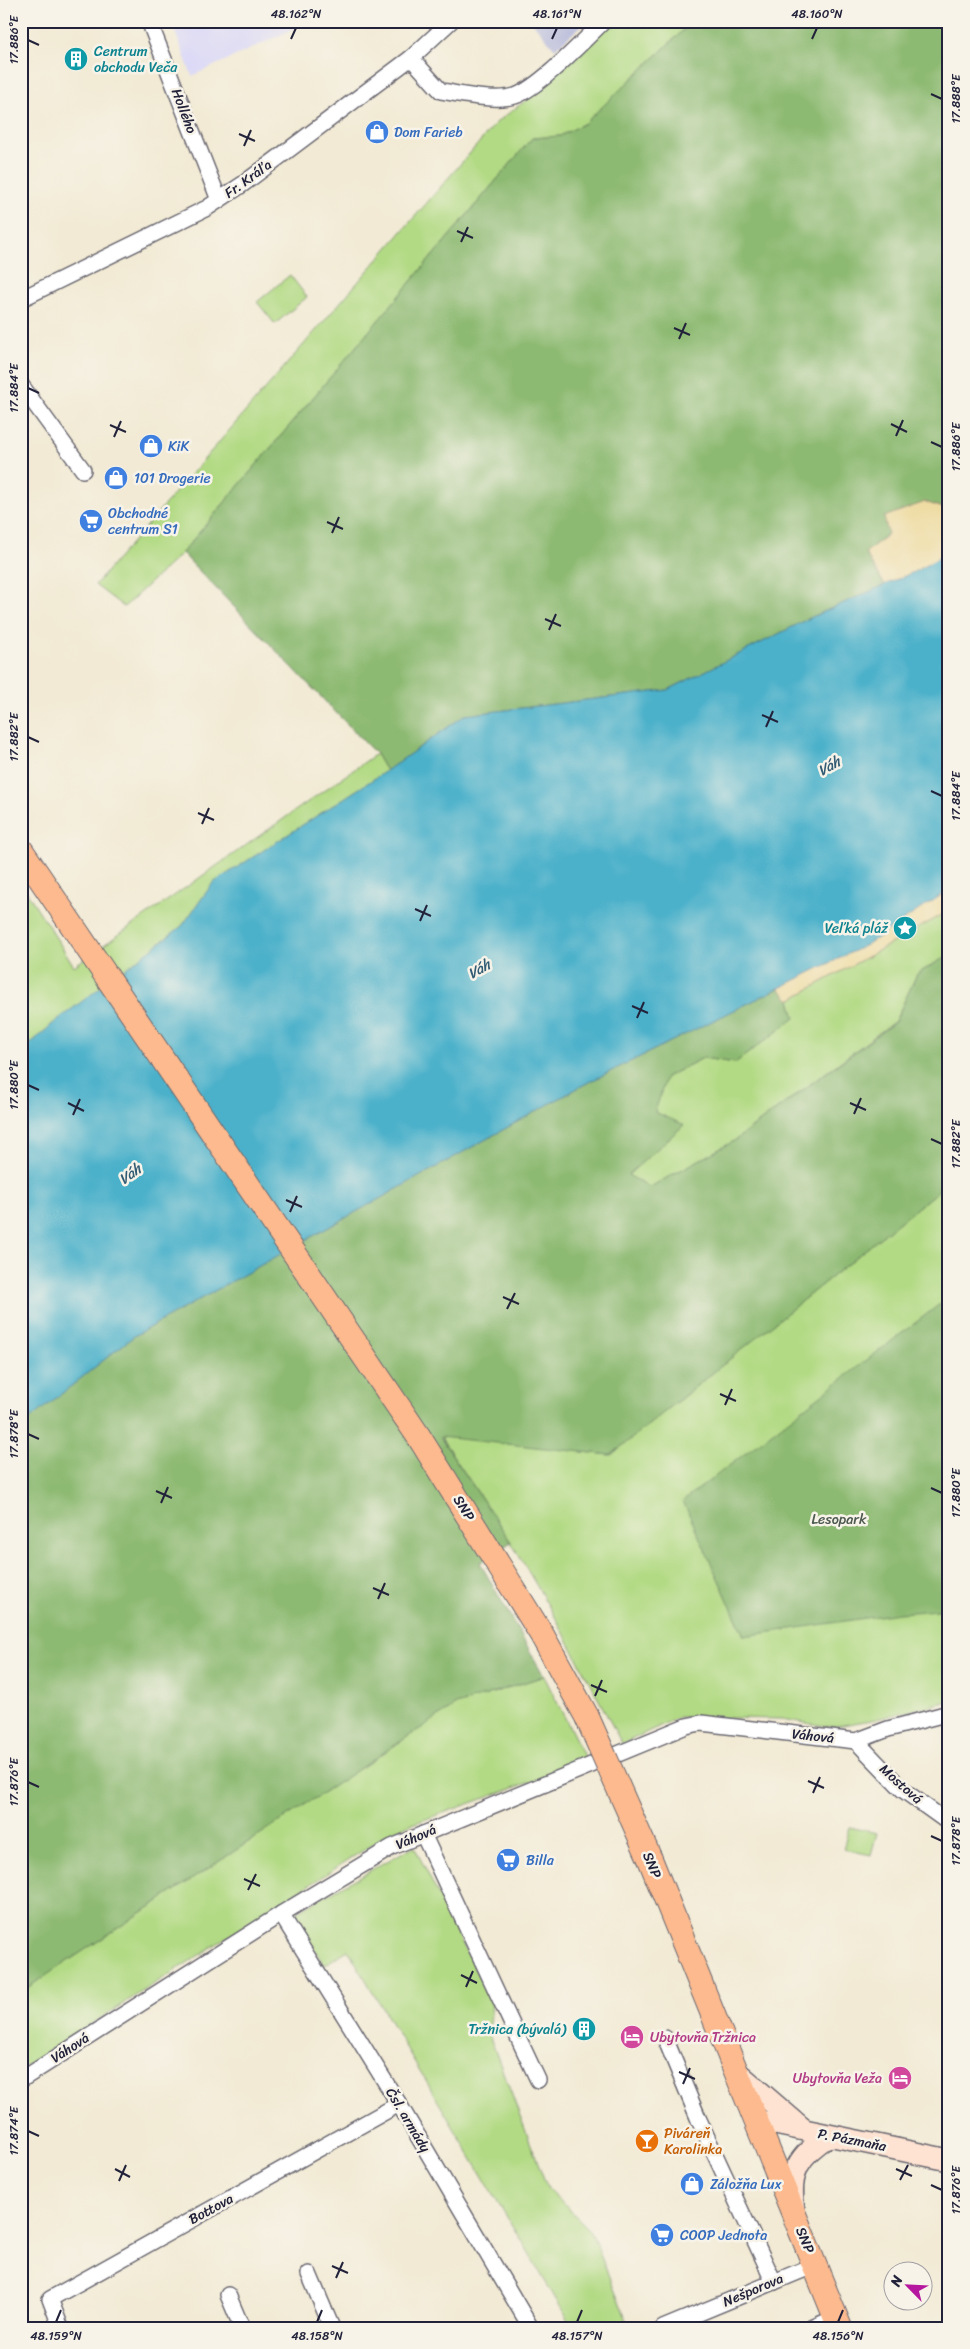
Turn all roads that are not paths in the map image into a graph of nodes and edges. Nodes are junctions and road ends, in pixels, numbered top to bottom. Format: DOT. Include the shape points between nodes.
graph roads {
  1 [pos="149,21"];
  2 [pos="451,21"];
  3 [pos="604,21"];
  4 [pos="411,58"];
  5 [pos="219,200"];
  6 [pos="21,299"];
  7 [pos="21,385"];
  8 [pos="83,470"];
  9 [pos="21,850"];
  10 [pos="949,1713"];
  11 [pos="856,1741"];
  12 [pos="949,1823"];
  13 [pos="423,1834"];
  14 [pos="281,1914"];
  15 [pos="665,2038"];
  16 [pos="738,2073"];
  17 [pos="21,2080"];
  18 [pos="538,2080"];
  19 [pos="400,2104"];
  20 [pos="756,2120"];
  21 [pos="805,2131"];
  22 [pos="829,2136"];
  23 [pos="949,2160"];
  24 [pos="795,2217"];
  25 [pos="815,2265"];
  26 [pos="309,2274"];
  27 [pos="774,2282"];
  28 [pos="228,2295"];
  29 [pos="838,2322"];
  30 [pos="61,2328"];
  31 [pos="242,2328"];
  32 [pos="332,2328"];
  33 [pos="531,2328"];
  34 [pos="663,2328"];
  35 [pos="812,2328"];
  1 -- 5 [label="street, Hollého"];
  2 -- 4 [label="street, Fr. Kráľa"];
  3 -- 4 [label="street" via="542,79 515,96 490,97 441,91"];
  4 -- 5 [label="street, Fr. Kráľa"];
  5 -- 6 [label="street, Fr. Kráľa" via="147,239"];
  7 -- 8 [label="street"];
  9 -- 16 [label="main road, SNP, bridge" via="419,1437 542,1635 587,1717 650,1859"];
  10 -- 11 [label="street"];
  11 -- 12 [label="street, Mostová" via="903,1790"];
  11 -- 13 [label="street, Váhová" via="700,1724 686,1726"];
  13 -- 14 [label="street, Váhová" via="378,1855"];
  13 -- 18 [label="street"];
  14 -- 17 [label="street, Váhová"];
  14 -- 19 [label="street, Čsl. armády"];
  15 -- 27 [label="street"];
  16 -- 20 [label="main road, SNP"];
  16 -- 21 [label="main road"];
  19 -- 30 [label="street, Bottova" via="50,2299"];
  19 -- 33 [label="street, Čsl. armády"];
  20 -- 21 [label="main road, P. Pázmaňa"];
  20 -- 24 [label="main road, SNP"];
  21 -- 22 [label="main road, P. Pázmaňa"];
  22 -- 23 [label="main road, P. Pázmaňa"];
  22 -- 24 [label="main road" via="801,2157 791,2192"];
  24 -- 25 [label="main road, SNP"];
  25 -- 27 [label="street, Nešporova"];
  25 -- 29 [label="main road, SNP"];
  26 -- 32 [label="street"];
  27 -- 34 [label="street, Nešporova"];
  28 -- 31 [label="street"];
  29 -- 35 [label="street, SNP"];
}
